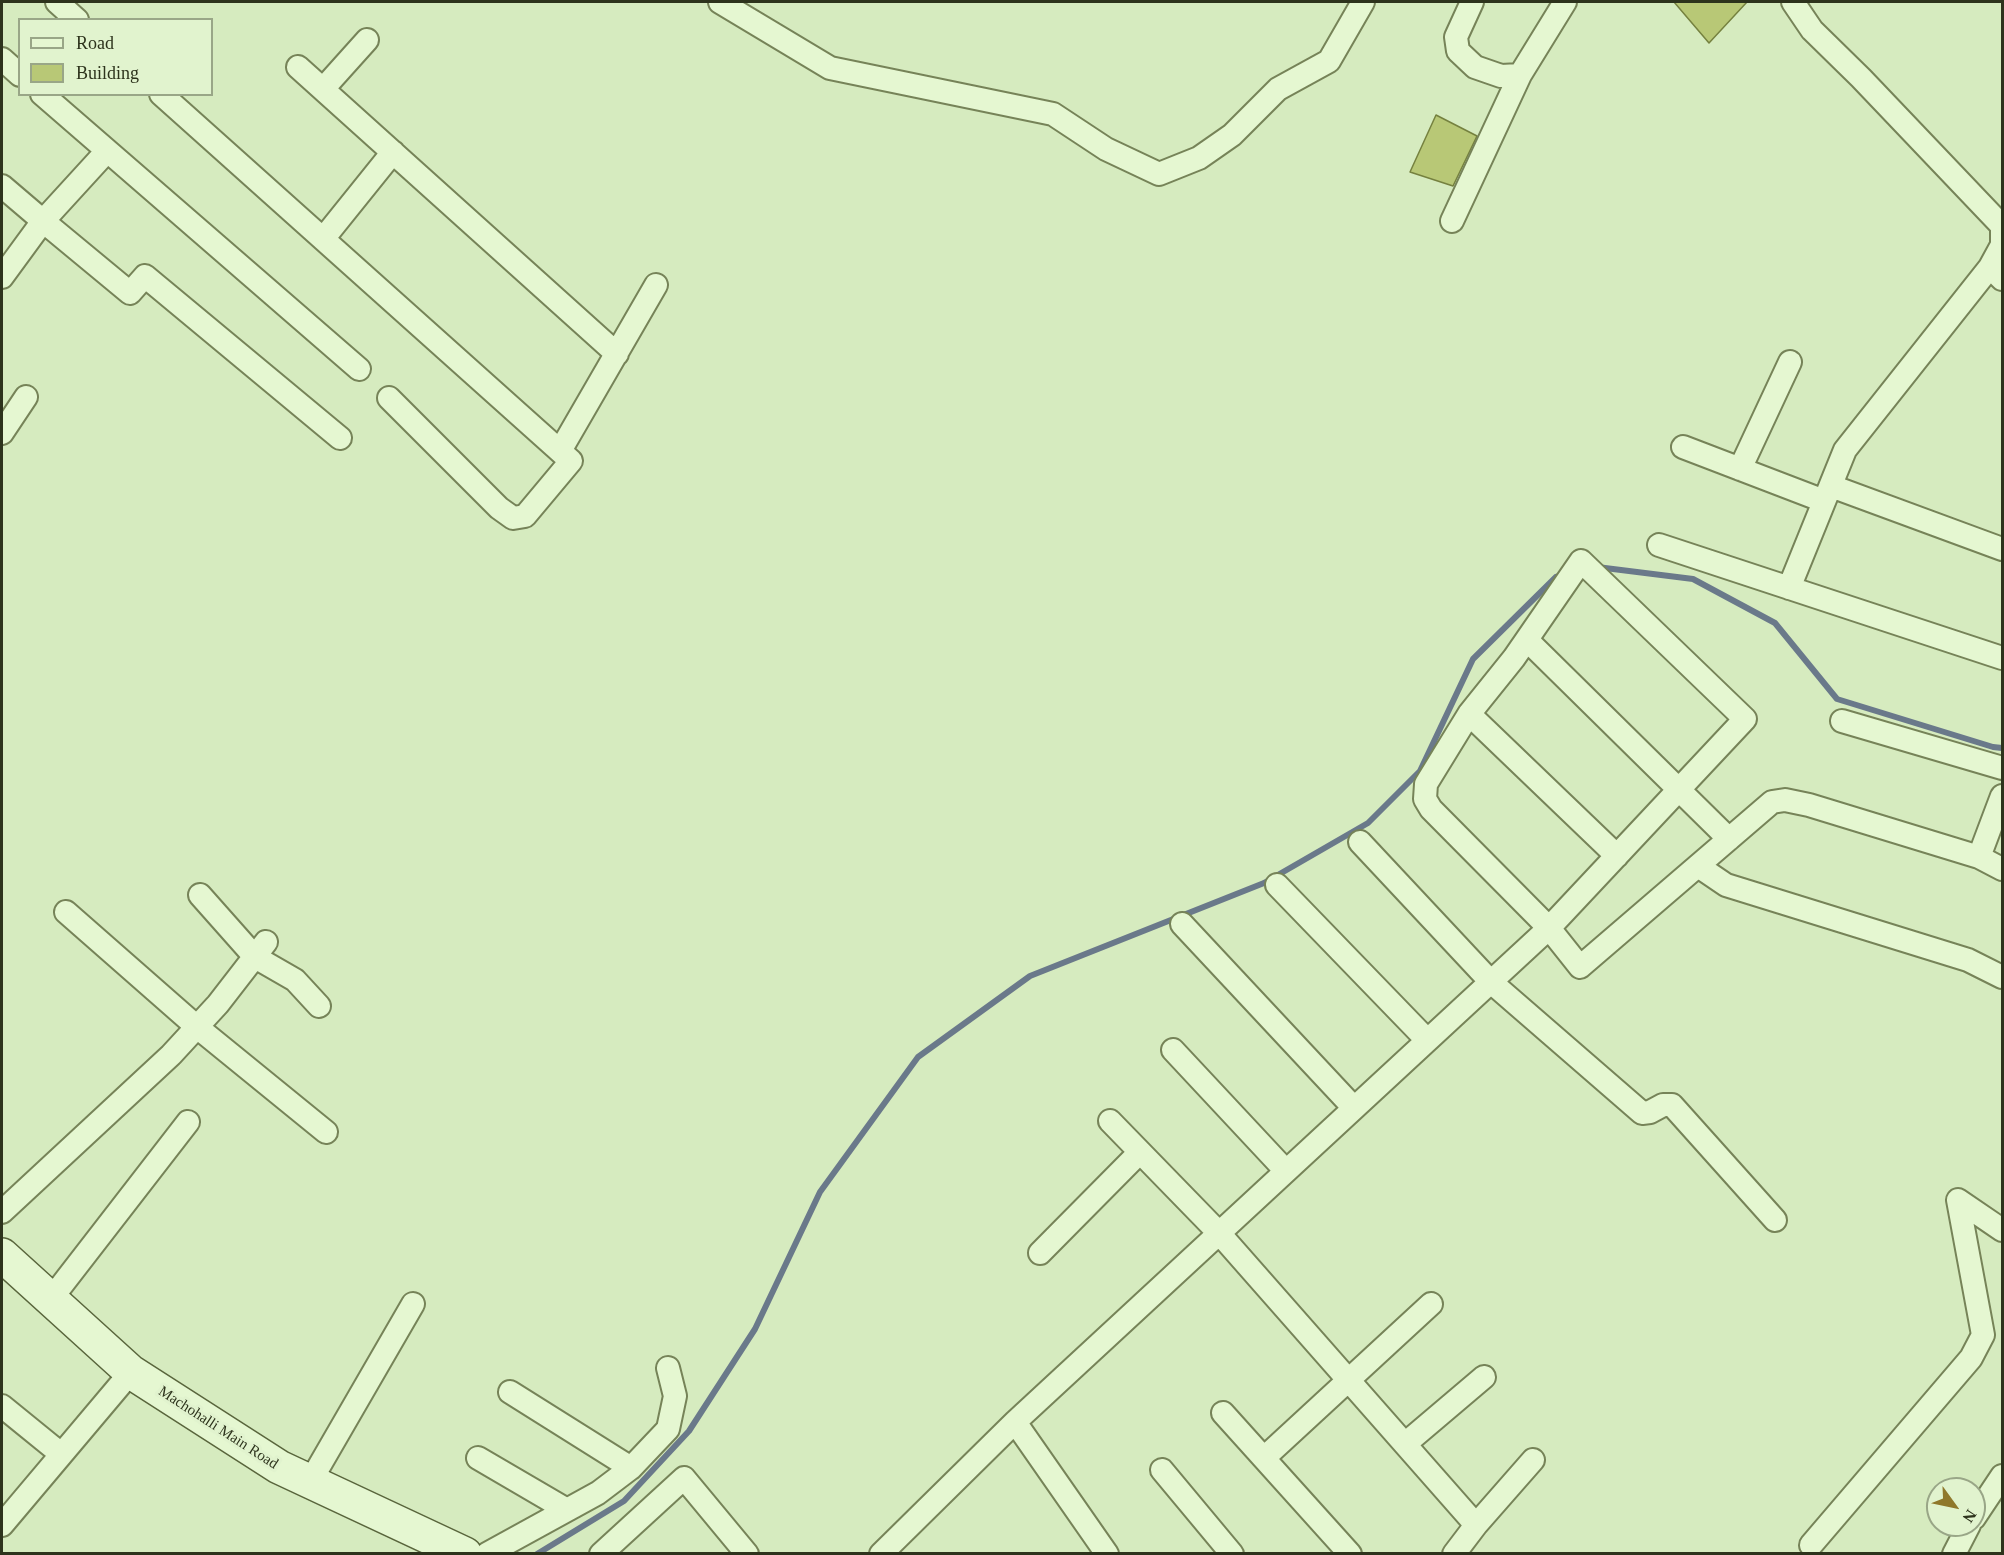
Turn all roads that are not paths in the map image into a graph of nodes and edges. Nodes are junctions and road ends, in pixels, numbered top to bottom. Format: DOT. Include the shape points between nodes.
graph roads {
  1 [pos="57,2"];
  2 [pos="720,2"];
  3 [pos="1363,2"];
  4 [pos="1472,2"];
  5 [pos="1565,2"];
  6 [pos="1793,2"];
  7 [pos="75,18"];
  8 [pos="367,40"];
  9 [pos="2,59"];
  10 [pos="298,67"];
  11 [pos="18,73"];
  12 [pos="1520,75"];
  13 [pos="323,89"];
  14 [pos="44,96"];
  15 [pos="163,96"];
  16 [pos="107,151"];
  17 [pos="393,152"];
  18 [pos="2,186"];
  19 [pos="1452,220"];
  20 [pos="43,221"];
  21 [pos="323,239"];
  22 [pos="1996,273"];
  23 [pos="2,277"];
  24 [pos="656,285"];
  25 [pos="617,354"];
  26 [pos="1790,362"];
  27 [pos="359,369"];
  28 [pos="26,397"];
  29 [pos="389,398"];
  30 [pos="2,433"];
  31 [pos="340,438"];
  32 [pos="1683,447"];
  33 [pos="560,451"];
  34 [pos="1740,469"];
  35 [pos="1827,493"];
  36 [pos="1659,545"];
  37 [pos="2002,549"];
  38 [pos="1789,588"];
  39 [pos="1527,640"];
  40 [pos="2002,658"];
  41 [pos="1469,714"];
  42 [pos="1842,721"];
  43 [pos="2002,768"];
  44 [pos="1679,789"];
  45 [pos="2002,796"];
  46 [pos="1729,839"];
  47 [pos="1360,842"];
  48 [pos="1617,856"];
  49 [pos="1979,857"];
  50 [pos="1698,866"];
  51 [pos="2002,869"];
  52 [pos="1276,885"];
  53 [pos="200,895"];
  54 [pos="66,912"];
  55 [pos="1182,924"];
  56 [pos="1549,928"];
  57 [pos="260,949"];
  58 [pos="2002,977"];
  59 [pos="1491,981"];
  60 [pos="319,1006"];
  61 [pos="197,1027"];
  62 [pos="1427,1040"];
  63 [pos="1173,1050"];
  64 [pos="1354,1108"];
  65 [pos="1110,1120"];
  66 [pos="188,1122"];
  67 [pos="326,1132"];
  68 [pos="1140,1152"];
  69 [pos="1286,1171"];
  70 [pos="2,1212"];
  71 [pos="1775,1220"];
  72 [pos="2002,1230"];
  73 [pos="1219,1233"];
  74 [pos="1040,1253"];
  75 [pos="2,1254"];
  76 [pos="51,1299"];
  77 [pos="413,1304"];
  78 [pos="1431,1304"];
  79 [pos="668,1368"];
  80 [pos="131,1372"];
  81 [pos="1484,1377"];
  82 [pos="1348,1379"];
  83 [pos="510,1392"];
  84 [pos="2,1406"];
  85 [pos="1223,1413"];
  86 [pos="1015,1422"];
  87 [pos="1405,1444"];
  88 [pos="61,1454"];
  89 [pos="478,1458"];
  90 [pos="1263,1458"];
  91 [pos="1533,1460"];
  92 [pos="631,1468"];
  93 [pos="1162,1470"];
  94 [pos="2002,1476"];
  95 [pos="310,1482"];
  96 [pos="1986,1500"];
  97 [pos="567,1510"];
  98 [pos="2,1525"];
  99 [pos="1476,1525"];
  100 [pos="1963,1537"];
  101 [pos="1811,1545"];
  102 [pos="614,1549"];
  103 [pos="1956,1553"];
  104 [pos="465,1554"];
  105 [pos="487,1554"];
  106 [pos="747,1554"];
  107 [pos="881,1554"];
  108 [pos="1107,1554"];
  109 [pos="1232,1554"];
  110 [pos="1350,1554"];
  111 [pos="1454,1554"];
  1 -- 7 [label="street"];
  2 -- 3 [label="street" via="830,68 1053,114 1106,149 1159,174 1199,158 1232,135 1278,89 1329,61"];
  4 -- 12 [label="street" via="1456,37 1458,51 1475,67 1502,76"];
  5 -- 12 [label="street"];
  6 -- 22 [label="street" via="1812,30 2002,226"];
  8 -- 13 [label="street"];
  9 -- 11 [label="street"];
  10 -- 13 [label="street"];
  12 -- 19 [label="street"];
  13 -- 17 [label="street"];
  14 -- 16 [label="street"];
  15 -- 21 [label="street"];
  16 -- 20 [label="street"];
  16 -- 27 [label="street"];
  17 -- 21 [label="street"];
  17 -- 25 [label="street"];
  18 -- 20 [label="street"];
  20 -- 23 [label="street"];
  20 -- 31 [label="street" via="130,293 145,276"];
  21 -- 33 [label="street"];
  22 -- 35 [label="street" via="1845,450"];
  24 -- 25 [label="street"];
  25 -- 33 [label="street"];
  26 -- 34 [label="street"];
  28 -- 30 [label="street"];
  29 -- 33 [label="street" via="513,518 525,516 571,462"];
  32 -- 34 [label="street"];
  34 -- 35 [label="street"];
  35 -- 37 [label="street"];
  35 -- 38 [label="street"];
  36 -- 38 [label="street"];
  38 -- 40 [label="street"];
  39 -- 41 [label="street"];
  39 -- 44 [label="street"];
  39 -- 44 [label="street" via="1581,561 1745,719"];
  41 -- 48 [label="street"];
  41 -- 56 [label="street" via="1426,784 1425,799"];
  42 -- 43 [label="street"];
  44 -- 46 [label="street"];
  44 -- 48 [label="street"];
  45 -- 49 [label="street"];
  46 -- 49 [label="street" via="1772,802 1785,800"];
  46 -- 50 [label="street"];
  47 -- 59 [label="street"];
  48 -- 56 [label="street"];
  49 -- 51 [label="street"];
  50 -- 56 [label="street" via="1580,967"];
  50 -- 58 [label="street" via="1726,885 1968,960"];
  52 -- 62 [label="street"];
  53 -- 57 [label="street"];
  54 -- 61 [label="street"];
  55 -- 64 [label="street"];
  56 -- 59 [label="street"];
  57 -- 60 [label="street"];
  57 -- 61 [label="street"];
  59 -- 62 [label="street"];
  59 -- 71 [label="street" via="1642,1113 1672,1105"];
  61 -- 67 [label="street"];
  61 -- 70 [label="street"];
  62 -- 64 [label="street"];
  63 -- 69 [label="street"];
  64 -- 69 [label="street"];
  65 -- 68 [label="street"];
  66 -- 76 [label="street"];
  68 -- 73 [label="street"];
  68 -- 74 [label="street"];
  69 -- 73 [label="street"];
  72 -- 101 [label="street" via="1958,1200 1983,1335 1971,1358"];
  73 -- 82 [label="street"];
  73 -- 86 [label="street"];
  75 -- 76 [label="street, Machohalli Main Road"];
  76 -- 80 [label="street, Machohalli Main Road"];
  77 -- 95 [label="street"];
  78 -- 82 [label="street"];
  79 -- 92 [label="street" via="675,1396 668,1430"];
  80 -- 88 [label="street"];
  80 -- 95 [label="street, Machohalli Main Road" via="279,1467"];
  81 -- 87 [label="street"];
  82 -- 87 [label="street"];
  82 -- 90 [label="street"];
  83 -- 92 [label="street"];
  84 -- 88 [label="street"];
  85 -- 90 [label="street"];
  86 -- 107 [label="street"];
  86 -- 108 [label="street"];
  87 -- 99 [label="street"];
  88 -- 98 [label="street"];
  89 -- 97 [label="street"];
  90 -- 110 [label="street"];
  91 -- 99 [label="street"];
  92 -- 97 [label="street"];
  93 -- 109 [label="street"];
  94 -- 96 [label="street"];
  95 -- 104 [label="street, Machohalli Main Road"];
  97 -- 105 [label="street"];
  99 -- 111 [label="street"];
  100 -- 103 [label="street"];
  102 -- 106 [label="street" via="684,1478"];
}
